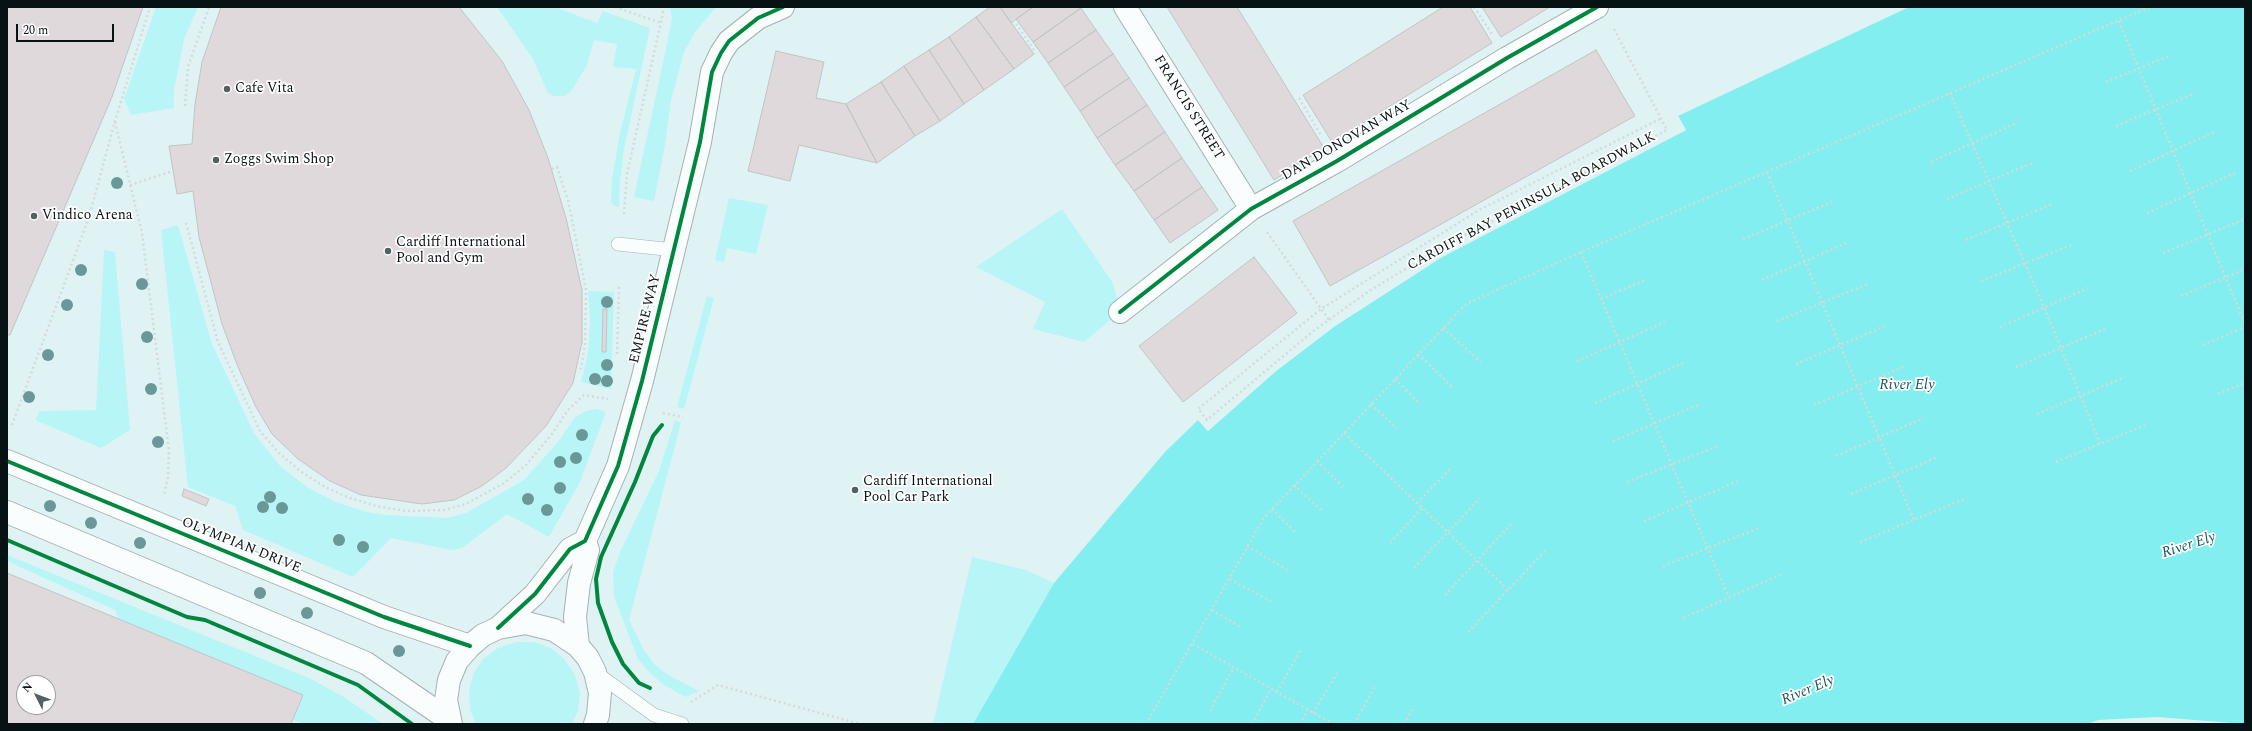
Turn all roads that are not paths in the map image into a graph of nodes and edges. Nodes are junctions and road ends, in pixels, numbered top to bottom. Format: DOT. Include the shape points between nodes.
graph roads {
  1 [pos="1125,7"];
  2 [pos="1597,7"];
  3 [pos="779,8"];
  4 [pos="1251,209"];
  5 [pos="618,244"];
  6 [pos="674,250"];
  7 [pos="1120,312"];
  8 [pos="7,461"];
  9 [pos="7,512"];
  10 [pos="585,541"];
  11 [pos="498,628"];
  12 [pos="470,646"];
  13 [pos="578,646"];
  14 [pos="595,672"];
  15 [pos="450,722"];
  16 [pos="595,724"];
  17 [pos="682,724"];
  1 -- 4 [label="street, FRANCIS STREET"];
  2 -- 4 [label="street, DAN DONOVAN WAY"];
  3 -- 6 [label="street, EMPIRE WAY" via="758,18 729,41 712,72 700,142"];
  4 -- 7 [label="street, DAN DONOVAN WAY"];
  5 -- 6 [label="lane"];
  6 -- 10 [label="street, EMPIRE WAY" via="618,466"];
  8 -- 12 [label="street, OLYMPIAN DRIVE" via="384,617"];
  9 -- 15 [label="street" via="366,663"];
  10 -- 11 [label="street" via="570,549 536,594"];
  10 -- 13 [label="street, EMPIRE WAY" via="588,550 579,583 575,617"];
  11 -- 12 [label="street" via="483,635"];
  11 -- 13 [label="street" via="526,623 554,630"];
  12 -- 15 [label="street" via="457,661 449,680 446,700"];
  13 -- 14 [label="street"];
  14 -- 16 [label="street" via="600,693"];
  14 -- 17 [label="lane" via="654,715"];
}
